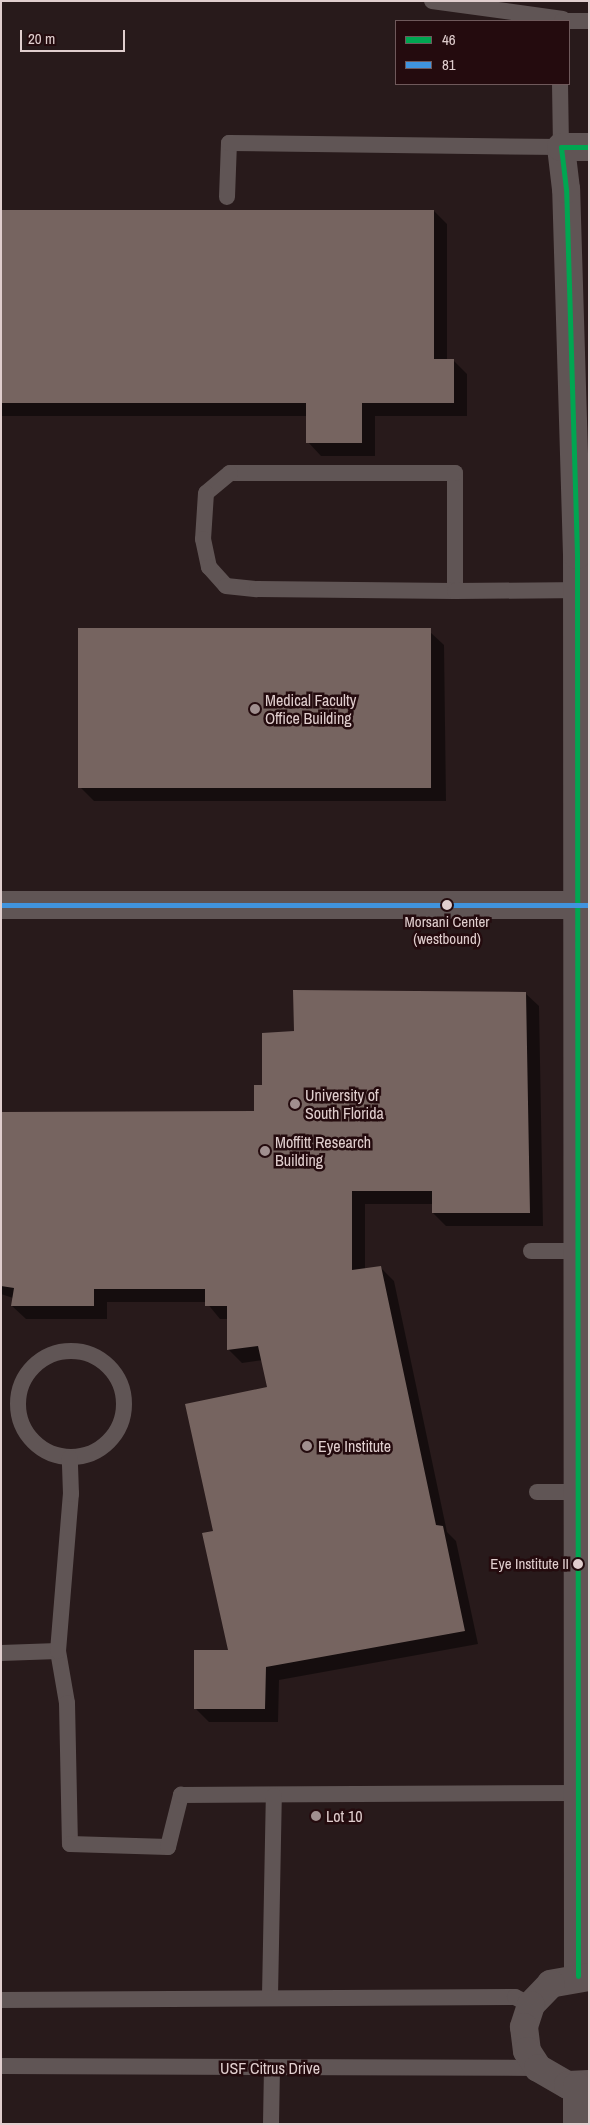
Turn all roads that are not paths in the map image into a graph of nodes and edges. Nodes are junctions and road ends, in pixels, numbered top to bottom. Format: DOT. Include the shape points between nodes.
graph roads {
  1 [pos="432,1"];
  2 [pos="563,20"];
  3 [pos="589,20"];
  4 [pos="560,85"];
  5 [pos="561,147"];
  6 [pos="589,147"];
  7 [pos="228,197"];
  8 [pos="583,590"];
  9 [pos="454,591"];
  10 [pos="1,905"];
  11 [pos="584,905"];
  12 [pos="531,1250"];
  13 [pos="580,1250"];
  14 [pos="70,1458"];
  15 [pos="537,1492"];
  16 [pos="579,1492"];
  17 [pos="584,1576"];
  18 [pos="58,1652"];
  19 [pos="1,1653"];
  20 [pos="578,1794"];
  21 [pos="274,1796"];
  22 [pos="583,1977"];
  23 [pos="270,1996"];
  24 [pos="1,2000"];
  25 [pos="531,2005"];
  26 [pos="1,2066"];
  27 [pos="272,2068"];
  28 [pos="538,2068"];
  29 [pos="583,2085"];
  30 [pos="272,2124"];
  31 [pos="577,2124"];
  1 -- 2 [label="lane"];
  2 -- 3 [label="lane"];
  4 -- 5 [label="lane"];
  5 -- 6 [label="street"];
  5 -- 7 [label="lane" via="229,142"];
  5 -- 8 [label="street" via="566,189"];
  8 -- 9 [label="lane"];
  8 -- 11 [label="street"];
  9 -- 9 [label="lane" via="455,473 230,473 206,493 203,539 209,567 226,586"];
  10 -- 11 [label="street"];
  11 -- 13 [label="street"];
  12 -- 13 [label="lane"];
  13 -- 16 [label="street"];
  14 -- 14 [label="lane" via="94,1453 112,1439 123,1420 124,1394 117,1377 97,1358 79,1352 45,1358 24,1378 18,1393 18,1412 25,1432 41,1449"];
  14 -- 18 [label="lane" via="71,1494"];
  15 -- 16 [label="lane"];
  16 -- 17 [label="street"];
  17 -- 20 [label="street"];
  18 -- 19 [label="lane"];
  18 -- 21 [label="lane" via="67,1704 70,1844 168,1847 181,1795"];
  20 -- 21 [label="lane"];
  20 -- 22 [label="street"];
  21 -- 23 [label="lane"];
  22 -- 25 [label="street" via="551,1984"];
  23 -- 24 [label="lane"];
  23 -- 25 [label="lane" via="515,1997"];
  25 -- 28 [label="street" via="524,2027 527,2051"];
  26 -- 27 [label="lane, USF Citrus Drive"];
  27 -- 28 [label="lane, USF Citrus Drive"];
  27 -- 30 [label="lane"];
  28 -- 29 [label="street" via="550,2078"];
  29 -- 31 [label="street"];
}
